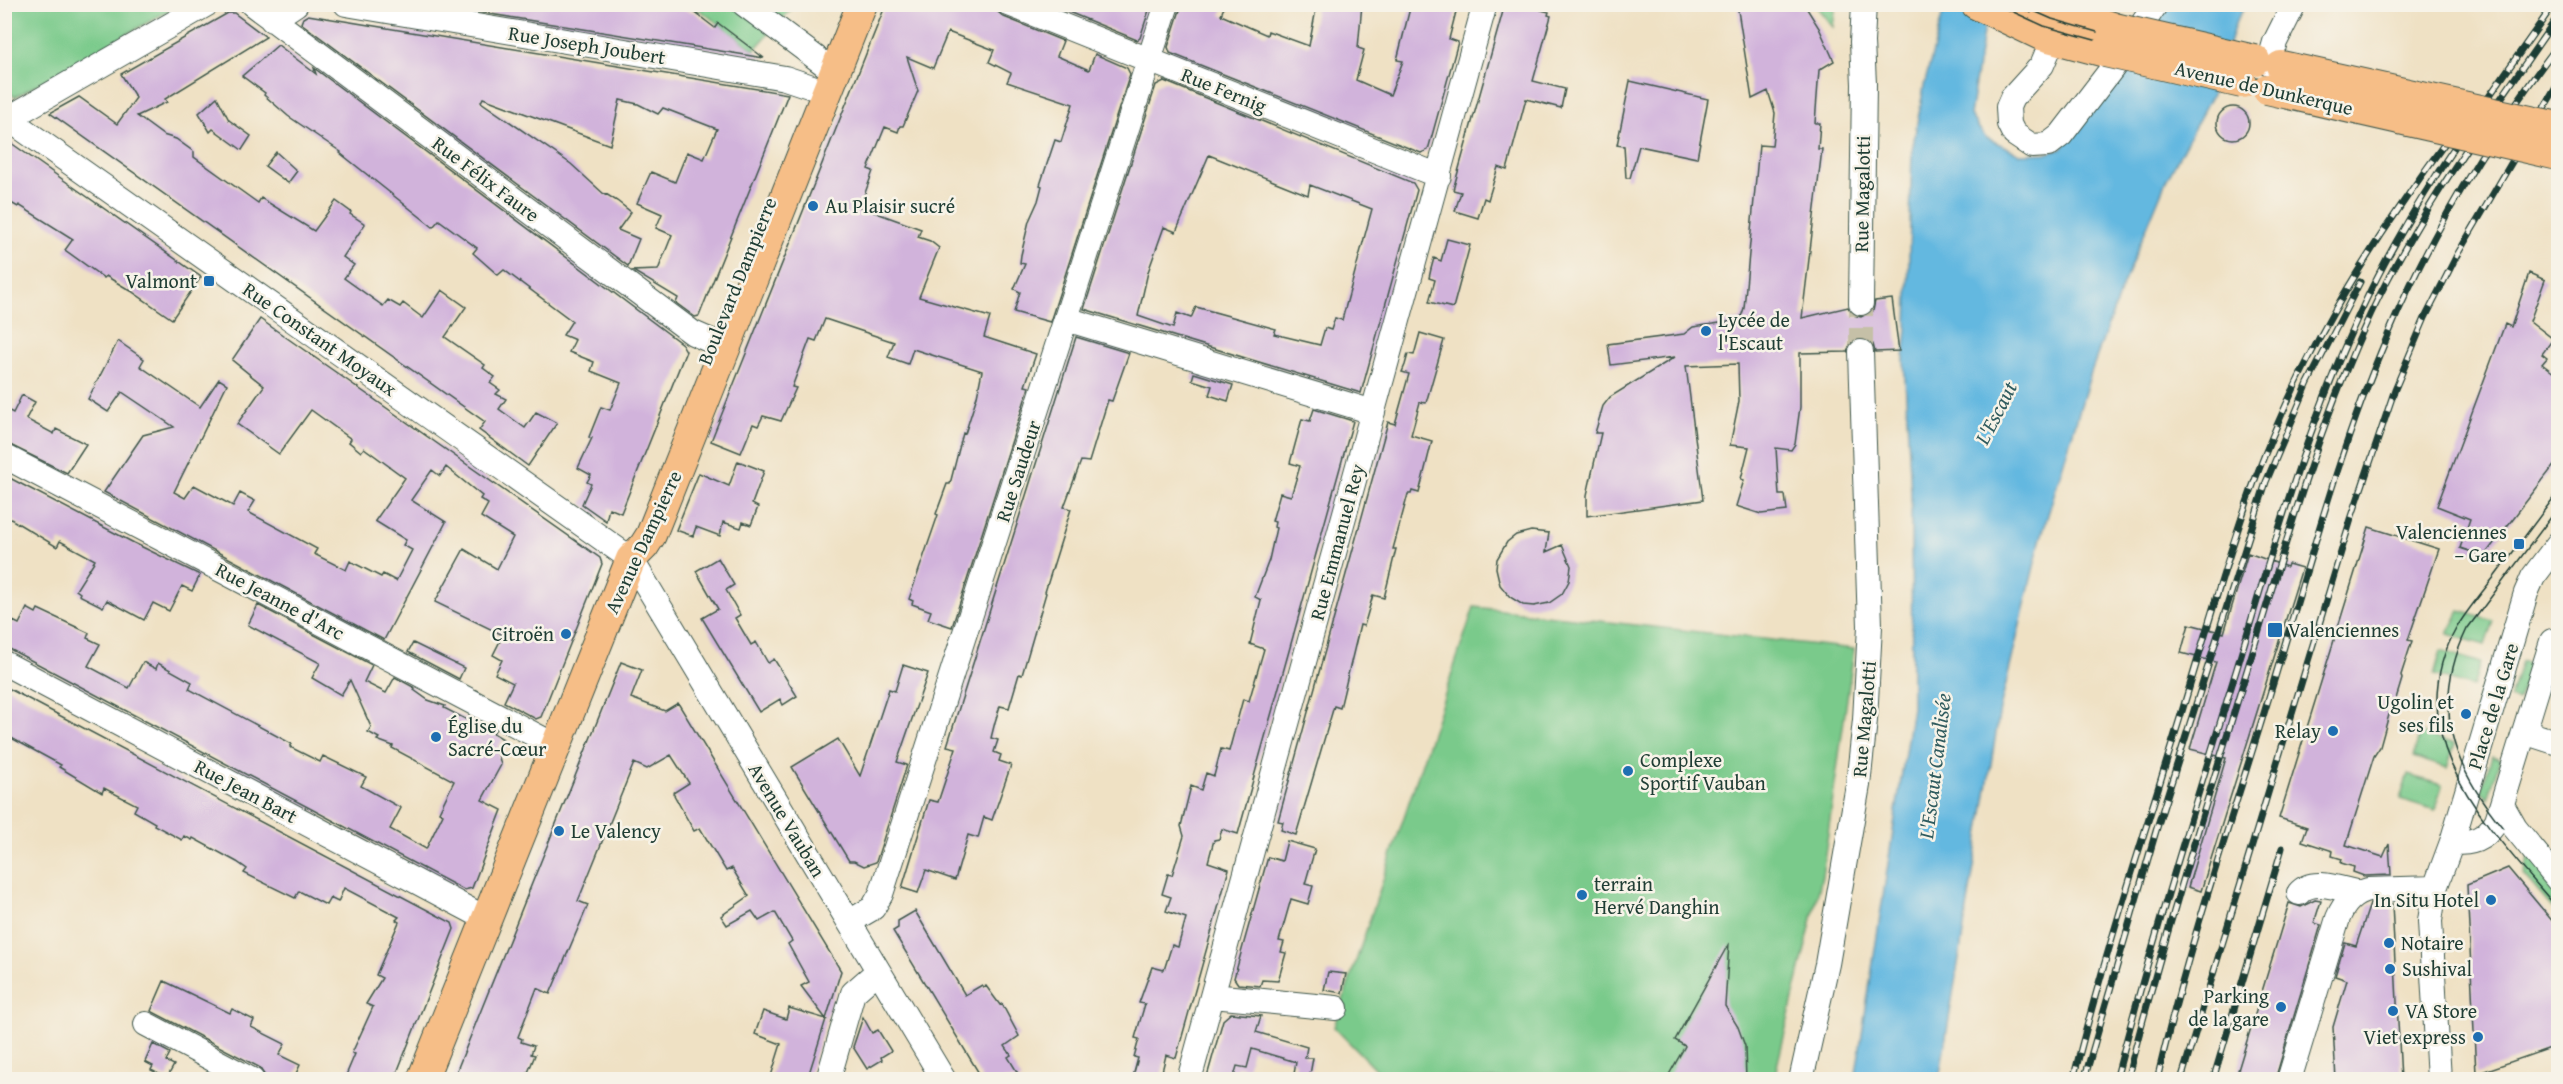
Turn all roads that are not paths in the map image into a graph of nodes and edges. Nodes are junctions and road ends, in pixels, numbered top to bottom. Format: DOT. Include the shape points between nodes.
graph roads {
  1 [pos="207,4"];
  2 [pos="252,4"];
  3 [pos="296,4"];
  4 [pos="346,4"];
  5 [pos="744,4"];
  6 [pos="846,4"];
  7 [pos="862,4"];
  8 [pos="1009,4"];
  9 [pos="1167,4"];
  10 [pos="1485,4"];
  11 [pos="1864,4"];
  12 [pos="1876,4"];
  13 [pos="1976,4"];
  14 [pos="2156,4"];
  15 [pos="2294,4"];
  16 [pos="2049,18"];
  17 [pos="272,20"];
  18 [pos="1149,60"];
  19 [pos="2263,72"];
  20 [pos="825,79"];
  21 [pos="1864,84"];
  22 [pos="6,119"];
  23 [pos="2559,127"];
  24 [pos="2559,155"];
  25 [pos="1439,176"];
  26 [pos="1861,303"];
  27 [pos="1066,319"];
  28 [pos="719,345"];
  29 [pos="1861,352"];
  30 [pos="1373,412"];
  31 [pos="4,456"];
  32 [pos="2559,544"];
  33 [pos="631,559"];
  34 [pos="2518,625"];
  35 [pos="2555,641"];
  36 [pos="4,663"];
  37 [pos="2524,732"];
  38 [pos="2559,743"];
  39 [pos="556,746"];
  40 [pos="2502,805"];
  41 [pos="2452,842"];
  42 [pos="2559,880"];
  43 [pos="2435,888"];
  44 [pos="2299,893"];
  45 [pos="2359,893"];
  46 [pos="487,919"];
  47 [pos="849,922"];
  48 [pos="878,971"];
  49 [pos="1213,996"];
  50 [pos="1336,1008"];
  51 [pos="146,1024"];
  52 [pos="252,1080"];
  53 [pos="422,1080"];
  54 [pos="828,1080"];
  55 [pos="944,1080"];
  56 [pos="1189,1080"];
  57 [pos="1801,1080"];
  58 [pos="2289,1080"];
  59 [pos="2439,1080"];
  1 -- 22 [label="street"];
  2 -- 17 [label="street, Rue Félix Faure"];
  3 -- 17 [label="street"];
  4 -- 20 [label="street, Rue Joseph Joubert" via="785,78"];
  5 -- 20 [label="street"];
  6 -- 20 [label="main road, Boulevard Dampierre"];
  7 -- 20 [label="main road"];
  8 -- 18 [label="street, Rue Fernig"];
  9 -- 18 [label="street, Rue Saudeur"];
  10 -- 25 [label="street, Rue Emmanuel Rey"];
  11 -- 21 [label="street, Rue Magalotti"];
  12 -- 21 [label="street, Rue Magalotti"];
  13 -- 16 [label="main road, Avenue de Dunkerque"];
  14 -- 16 [label="street" via="2061,135 2038,147 2022,142 2014,134 2008,107 2042,65"];
  15 -- 19 [label="street"];
  16 -- 19 [label="main road, Avenue de Dunkerque, bridge" via="2110,40"];
  17 -- 28 [label="street, Rue Félix Faure" via="693,333"];
  18 -- 25 [label="street, Rue Fernig"];
  18 -- 27 [label="street, Rue Saudeur"];
  19 -- 23 [label="main road, Avenue de Dunkerque, bridge"];
  19 -- 24 [label="main road, Avenue de Dunkerque, bridge"];
  20 -- 28 [label="main road, Boulevard Dampierre"];
  21 -- 26 [label="street, Rue Magalotti"];
  22 -- 33 [label="street, Rue Constant Moyaux"];
  25 -- 30 [label="street, Rue Emmanuel Rey"];
  27 -- 30 [label="street"];
  27 -- 47 [label="street, Rue Saudeur" via="881,894 873,908"];
  28 -- 33 [label="main road, Boulevard Dampierre" via="640,522"];
  29 -- 57 [label="street, Rue Magalotti" via="1870,626 1866,710 1858,785 1827,964"];
  30 -- 49 [label="street, Rue Emmanuel Rey"];
  31 -- 39 [label="street, Rue Jeanne d'Arc"];
  32 -- 34 [label="street" via="2530,584"];
  33 -- 39 [label="main road, Avenue Dampierre"];
  33 -- 47 [label="street, Avenue Vauban"];
  34 -- 35 [label="street, Place de la Gare"];
  34 -- 41 [label="street, Place de la Gare"];
  35 -- 37 [label="street, Place de la Gare"];
  36 -- 46 [label="street, Rue Jean Bart"];
  37 -- 38 [label="street"];
  37 -- 40 [label="street, Place de la Gare"];
  39 -- 46 [label="main road, Avenue Dampierre"];
  40 -- 41 [label="street, Place de la Gare" via="2492,829 2483,837 2467,843"];
  40 -- 42 [label="street" via="2515,828"];
  41 -- 43 [label="street"];
  43 -- 45 [label="street" via="2388,888"];
  43 -- 59 [label="street" via="2430,921"];
  44 -- 45 [label="street" via="2312,884"];
  45 -- 58 [label="street" via="2346,903 2338,918"];
  46 -- 53 [label="main road, Avenue Dampierre"];
  47 -- 48 [label="street, Avenue Vauban"];
  48 -- 54 [label="street" via="853,993"];
  48 -- 55 [label="street, Avenue Vauban"];
  49 -- 50 [label="street"];
  49 -- 56 [label="street, Rue Emmanuel Rey"];
  51 -- 52 [label="street"];
}
